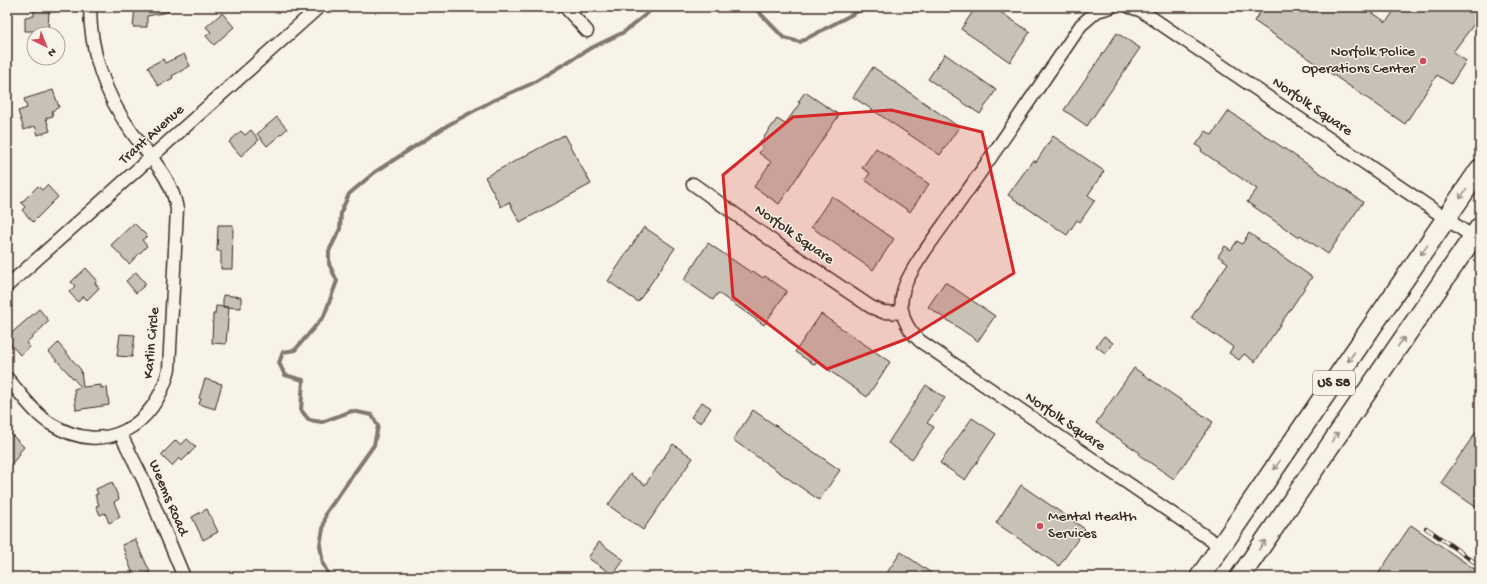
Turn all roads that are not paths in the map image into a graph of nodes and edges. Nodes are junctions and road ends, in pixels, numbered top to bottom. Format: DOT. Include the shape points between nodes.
graph roads {
  1 [pos="90,7"];
  2 [pos="319,7"];
  3 [pos="565,7"];
  4 [pos="1111,7"];
  5 [pos="1130,7"];
  6 [pos="587,31"];
  7 [pos="151,157"];
  8 [pos="1480,169"];
  9 [pos="693,184"];
  10 [pos="1446,218"];
  11 [pos="1478,235"];
  12 [pos="7,286"];
  13 [pos="903,313"];
  14 [pos="7,378"];
  15 [pos="120,433"];
  16 [pos="1220,547"];
  17 [pos="184,577"];
  18 [pos="1200,577"];
  19 [pos="1240,577"];
  1 -- 7 [label="street, Karlin Circle" via="92,42 107,88 126,124"];
  2 -- 7 [label="street, Trant Avenue"];
  3 -- 6 [label="street"];
  4 -- 13 [label="street, Norfolk Square" via="1097,11 1081,25 930,245 905,284 902,294"];
  5 -- 10 [label="street, Norfolk Square" via="1155,20"];
  7 -- 12 [label="street, Trant Avenue"];
  7 -- 15 [label="street, Karlin Circle" via="169,180 177,208 169,369 160,396 148,414 137,424"];
  8 -- 10 [label="main road, US 58, one-way"];
  9 -- 13 [label="street, Norfolk Square" via="871,307 883,312"];
  10 -- 11 [label="street, Norfolk Square"];
  10 -- 16 [label="main road, US 58, one-way"];
  19 -- 11 [label="main road, US 58, one-way"];
  13 -- 16 [label="street, Norfolk Square" via="907,326 920,341"];
  14 -- 15 [label="street, Karlin Circle" via="39,414 62,430 94,437"];
  15 -- 17 [label="street, Weems Road"];
  16 -- 18 [label="main road, US 58"];
}
